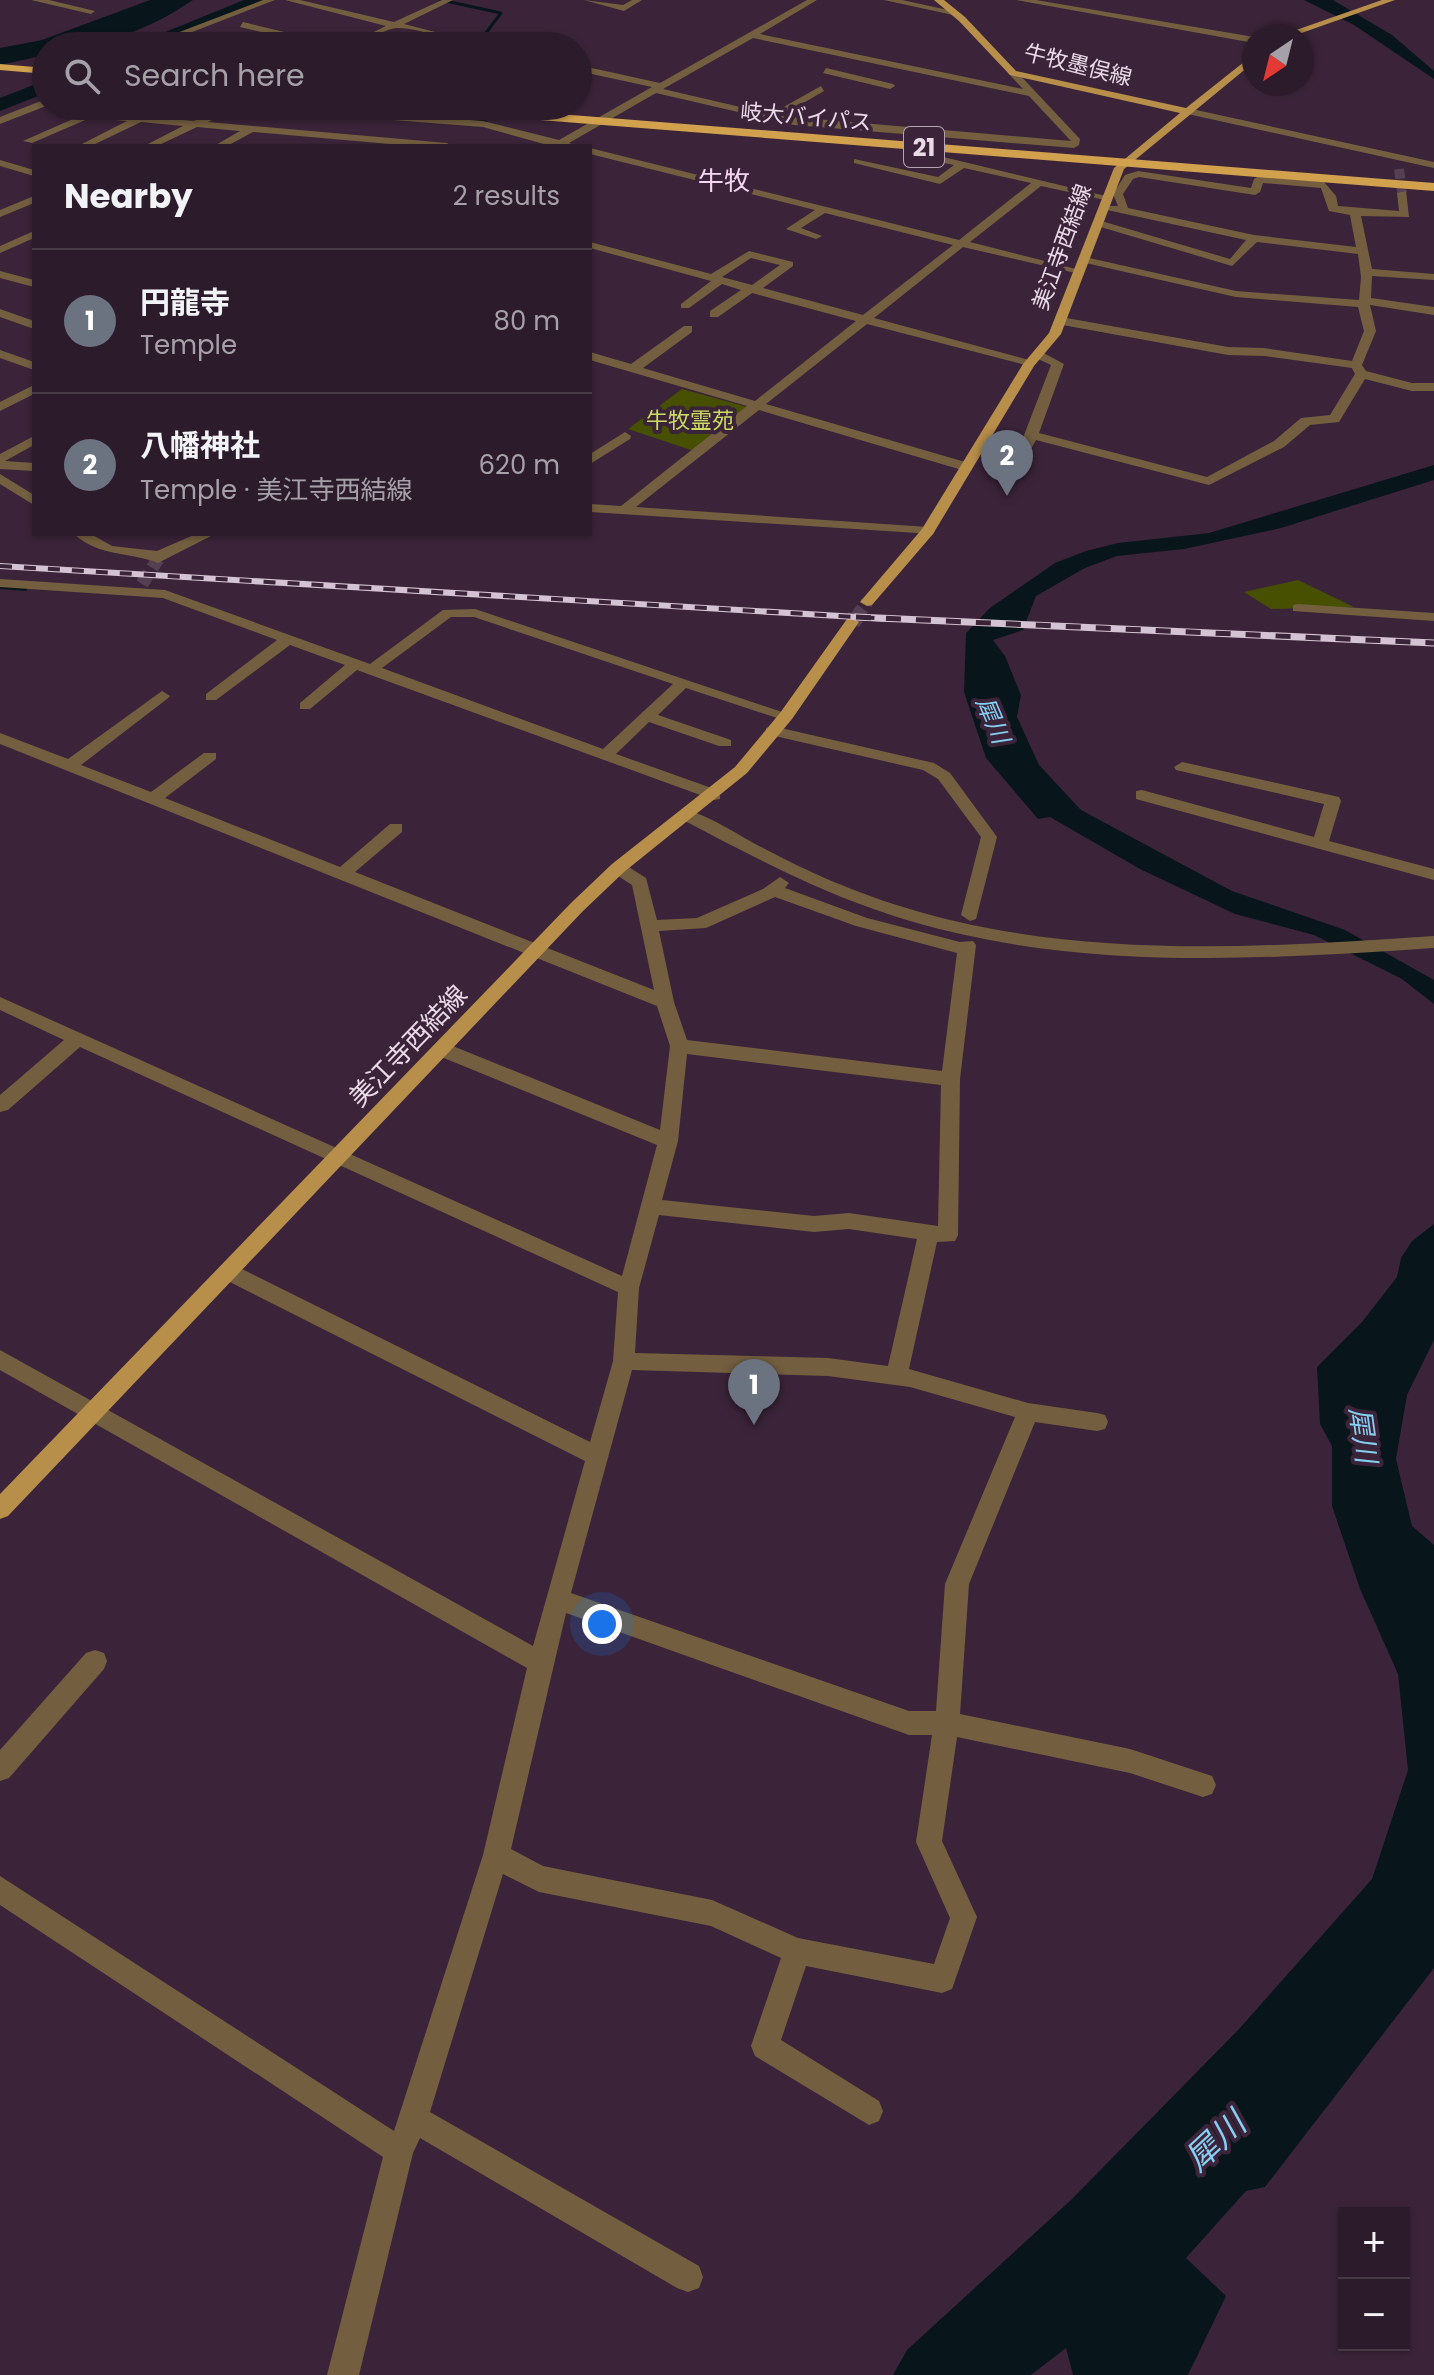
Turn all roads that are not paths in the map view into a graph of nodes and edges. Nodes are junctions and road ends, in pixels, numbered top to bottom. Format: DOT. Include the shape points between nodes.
graph roads {
  1 [pos="35,0"];
  2 [pos="271,0"];
  3 [pos="289,0"];
  4 [pos="449,0"];
  5 [pos="588,0"];
  6 [pos="638,0"];
  7 [pos="813,0"];
  8 [pos="888,0"];
  9 [pos="938,0"];
  10 [pos="1020,0"];
  11 [pos="1391,0"];
  12 [pos="91,11"];
  13 [pos="953,12"];
  14 [pos="1314,24"];
  15 [pos="243,25"];
  16 [pos="394,25"];
  17 [pos="185,32"];
  18 [pos="272,32"];
  19 [pos="379,32"];
  20 [pos="424,32"];
  21 [pos="752,35"];
  22 [pos="1242,38"];
  23 [pos="873,61"];
  24 [pos="1242,67"];
  25 [pos="0,70"];
  26 [pos="826,71"];
  27 [pos="592,72"];
  28 [pos="32,73"];
  29 [pos="1013,73"];
  30 [pos="848,76"];
  31 [pos="890,86"];
  32 [pos="657,88"];
  33 [pos="821,91"];
  34 [pos="1032,94"];
  35 [pos="32,108"];
  36 [pos="1187,111"];
  37 [pos="592,116"];
  38 [pos="592,117"];
  39 [pos="605,118"];
  40 [pos="771,118"];
  41 [pos="77,120"];
  42 [pos="138,120"];
  43 [pos="154,120"];
  44 [pos="204,120"];
  45 [pos="441,120"];
  46 [pos="0,121"];
  47 [pos="468,122"];
  48 [pos="197,123"];
  49 [pos="254,128"];
  50 [pos="14,137"];
  51 [pos="370,138"];
  52 [pos="28,141"];
  53 [pos="38,144"];
  54 [pos="87,144"];
  55 [pos="153,144"];
  56 [pos="224,144"];
  57 [pos="359,144"];
  58 [pos="427,144"];
  59 [pos="559,144"];
  60 [pos="565,144"];
  61 [pos="592,151"];
  62 [pos="935,158"];
  63 [pos="1129,159"];
  64 [pos="858,161"];
  65 [pos="1416,161"];
  66 [pos="0,163"];
  67 [pos="962,164"];
  68 [pos="1434,165"];
  69 [pos="1399,169"];
  70 [pos="32,172"];
  71 [pos="1434,181"];
  72 [pos="1039,182"];
  73 [pos="1434,187"];
  74 [pos="1402,193"];
  75 [pos="0,199"];
  76 [pos="32,200"];
  77 [pos="1104,202"];
  78 [pos="21,205"];
  79 [pos="824,209"];
  80 [pos="1121,209"];
  81 [pos="1355,212"];
  82 [pos="0,214"];
  83 [pos="1098,223"];
  84 [pos="32,235"];
  85 [pos="816,236"];
  86 [pos="0,237"];
  87 [pos="1254,238"];
  88 [pos="17,242"];
  89 [pos="962,243"];
  90 [pos="592,246"];
  91 [pos="32,247"];
  92 [pos="0,250"];
  93 [pos="1362,251"];
  94 [pos="1085,260"];
  95 [pos="1367,272"];
  96 [pos="1080,273"];
  97 [pos="0,274"];
  98 [pos="1434,277"];
  99 [pos="717,279"];
  100 [pos="20,280"];
  101 [pos="32,283"];
  102 [pos="753,289"];
  103 [pos="0,290"];
  104 [pos="1363,303"];
  105 [pos="685,306"];
  106 [pos="1434,311"];
  107 [pos="0,313"];
  108 [pos="714,314"];
  109 [pos="865,319"];
  110 [pos="1061,321"];
  111 [pos="32,324"];
  112 [pos="688,329"];
  113 [pos="0,354"];
  114 [pos="592,357"];
  115 [pos="1033,359"];
  116 [pos="608,361"];
  117 [pos="32,365"];
  118 [pos="633,369"];
  119 [pos="1358,369"];
  120 [pos="592,373"];
  121 [pos="1434,387"];
  122 [pos="32,390"];
  123 [pos="758,406"];
  124 [pos="0,407"];
  125 [pos="1032,435"];
  126 [pos="625,436"];
  127 [pos="32,441"];
  128 [pos="979,449"];
  129 [pos="0,459"];
  130 [pos="592,459"];
  131 [pos="0,465"];
  132 [pos="32,467"];
  133 [pos="967,467"];
  134 [pos="0,478"];
  135 [pos="32,500"];
  136 [pos="592,508"];
  137 [pos="623,511"];
  138 [pos="928,531"];
  139 [pos="86,536"];
  140 [pos="204,536"];
  141 [pos="0,583"];
  142 [pos="867,602"];
  143 [pos="1298,608"];
  144 [pos="1434,617"];
  145 [pos="852,622"];
  146 [pos="287,640"];
  147 [pos="355,664"];
  148 [pos="372,669"];
  149 [pos="684,682"];
  150 [pos="162,696"];
  151 [pos="211,697"];
  152 [pos="305,706"];
  153 [pos="646,716"];
  154 [pos="786,716"];
  155 [pos="772,731"];
  156 [pos="0,738"];
  157 [pos="725,743"];
  158 [pos="605,755"];
  159 [pos="210,756"];
  160 [pos="68,767"];
  161 [pos="1182,767"];
  162 [pos="714,795"];
  163 [pos="1142,795"];
  164 [pos="151,800"];
  165 [pos="687,815"];
  166 [pos="396,828"];
  167 [pos="1320,843"];
  168 [pos="618,868"];
  169 [pos="793,869"];
  170 [pos="341,875"];
  171 [pos="1434,875"];
  172 [pos="772,890"];
  173 [pos="970,915"];
  174 [pos="651,926"];
  175 [pos="1429,942"];
  176 [pos="533,950"];
  177 [pos="665,1002"];
  178 [pos="0,1003"];
  179 [pos="77,1039"];
  180 [pos="679,1046"];
  181 [pos="441,1049"];
  182 [pos="951,1079"];
  183 [pos="1,1105"];
  184 [pos="668,1141"];
  185 [pos="336,1157"];
  186 [pos="650,1206"];
  187 [pos="929,1233"];
  188 [pos="229,1272"];
  189 [pos="629,1288"];
  190 [pos="0,1359"];
  191 [pos="624,1361"];
  192 [pos="897,1376"];
  193 [pos="93,1411"];
  194 [pos="1028,1412"];
  195 [pos="1097,1422"];
  196 [pos="597,1456"];
  197 [pos="0,1509"];
  198 [pos="558,1599"];
  199 [pos="95,1661"];
  200 [pos="540,1663"];
  201 [pos="947,1723"];
  202 [pos="0,1769"];
  203 [pos="1203,1785"];
  204 [pos="496,1855"];
  205 [pos="0,1889"];
  206 [pos="797,1951"];
  207 [pos="869,2111"];
  208 [pos="414,2119"];
  209 [pos="399,2151"];
  210 [pos="688,2277"];
  211 [pos="343,2375"];
  1 -- 12 [label="street"];
  2 -- 17 [label="street"];
  3 -- 16 [label="street"];
  4 -- 16 [label="street"];
  5 -- 6 [label="street" via="624,8"];
  7 -- 21 [label="street"];
  8 -- 13 [label="street"];
  9 -- 13 [label="main road, 牛牧墨俣線"];
  10 -- 22 [label="street"];
  11 -- 14 [label="main road"];
  13 -- 29 [label="main road, 牛牧墨俣線"];
  15 -- 18 [label="street"];
  16 -- 19 [label="street"];
  16 -- 20 [label="street"];
  21 -- 23 [label="street"];
  21 -- 32 [label="street"];
  23 -- 30 [label="street"];
  23 -- 34 [label="street"];
  24 -- 36 [label="main road, 美江寺西結線"];
  25 -- 28 [label="highway"];
  26 -- 30 [label="street"];
  27 -- 32 [label="street"];
  29 -- 34 [label="street"];
  29 -- 36 [label="main road, 牛牧墨俣線"];
  30 -- 31 [label="street"];
  32 -- 39 [label="street"];
  32 -- 40 [label="street"];
  33 -- 40 [label="street"];
  34 -- 40 [label="street" via="1076,141 1074,145"];
  35 -- 46 [label="street"];
  36 -- 63 [label="main road, 美江寺西結線"];
  36 -- 65 [label="street"];
  37 -- 39 [label="highway, 岐大バイパス / 21"];
  38 -- 39 [label="highway, 岐大バイパス / 21"];
  39 -- 60 [label="street"];
  39 -- 63 [label="highway, 岐大バイパス / 21"];
  41 -- 52 [label="street"];
  42 -- 54 [label="street"];
  43 -- 48 [label="street"];
  44 -- 48 [label="street"];
  45 -- 47 [label="street"];
  47 -- 58 [label="street"];
  47 -- 59 [label="street"];
  48 -- 49 [label="street"];
  48 -- 55 [label="street"];
  49 -- 51 [label="street"];
  49 -- 56 [label="street"];
  50 -- 52 [label="street"];
  51 -- 57 [label="street"];
  51 -- 58 [label="street"];
  52 -- 53 [label="street"];
  61 -- 79 [label="street"];
  62 -- 67 [label="street"];
  63 -- 71 [label="highway, 岐大バイパス / 21"];
  63 -- 73 [label="highway, 岐大バイパス / 21"];
  63 -- 77 [label="main road, 美江寺西結線"];
  64 -- 67 [label="street" via="940,181"];
  65 -- 68 [label="street"];
  65 -- 69 [label="street"];
  66 -- 70 [label="street"];
  67 -- 72 [label="street"];
  72 -- 77 [label="street"];
  72 -- 89 [label="street"];
  74 -- 81 [label="street" via="1405,215"];
  75 -- 78 [label="street"];
  76 -- 78 [label="street"];
  77 -- 80 [label="street"];
  77 -- 83 [label="main road, 美江寺西結線"];
  78 -- 82 [label="street"];
  79 -- 85 [label="street" via="792,229"];
  79 -- 89 [label="street"];
  80 -- 81 [label="street" via="1118,194 1131,175 1255,192 1259,179 1324,185 1333,209"];
  80 -- 87 [label="street"];
  81 -- 93 [label="street"];
  83 -- 87 [label="street" via="1232,263"];
  83 -- 94 [label="main road, 美江寺西結線"];
  84 -- 88 [label="street"];
  86 -- 88 [label="street"];
  87 -- 93 [label="street"];
  88 -- 91 [label="street"];
  88 -- 92 [label="street"];
  89 -- 96 [label="street"];
  89 -- 109 [label="street"];
  90 -- 99 [label="street"];
  93 -- 95 [label="street"];
  94 -- 96 [label="main road, 美江寺西結線"];
  94 -- 104 [label="street" via="1236,294"];
  95 -- 98 [label="street"];
  95 -- 104 [label="street"];
  96 -- 110 [label="main road, 美江寺西結線"];
  97 -- 100 [label="street"];
  99 -- 102 [label="street"];
  99 -- 102 [label="street" via="749,254 789,264"];
  99 -- 105 [label="street"];
  100 -- 101 [label="street"];
  100 -- 103 [label="street"];
  102 -- 108 [label="street"];
  102 -- 109 [label="street"];
  104 -- 106 [label="street"];
  104 -- 119 [label="street" via="1370,331"];
  107 -- 111 [label="street"];
  109 -- 115 [label="street"];
  109 -- 123 [label="street"];
  110 -- 115 [label="main road, 美江寺西結線"];
  110 -- 119 [label="street"];
  112 -- 118 [label="street"];
  113 -- 117 [label="street"];
  114 -- 116 [label="street"];
  115 -- 125 [label="street" via="1058,364"];
  115 -- 128 [label="main road, 美江寺西結線"];
  116 -- 118 [label="street"];
  116 -- 120 [label="street"];
  118 -- 123 [label="street"];
  119 -- 121 [label="street" via="1412,387"];
  119 -- 125 [label="street" via="1358,384 1334,419 1306,421 1279,444 1209,481"];
  122 -- 124 [label="street"];
  123 -- 133 [label="street"];
  123 -- 137 [label="street"];
  125 -- 128 [label="street" via="1026,446 1003,453"];
  126 -- 130 [label="street"];
  127 -- 129 [label="street"];
  128 -- 133 [label="main road, 美江寺西結線"];
  131 -- 132 [label="street"];
  133 -- 138 [label="main road, 美江寺西結線"];
  134 -- 135 [label="street"];
  136 -- 137 [label="street"];
  137 -- 138 [label="street"];
  138 -- 142 [label="main road, 美江寺西結線"];
  139 -- 140 [label="street" via="109,550 158,557"];
  141 -- 146 [label="street" via="141,587"];
  143 -- 144 [label="street"];
  145 -- 154 [label="main road, 美江寺西結線"];
  146 -- 147 [label="street"];
  146 -- 151 [label="street"];
  147 -- 148 [label="street"];
  147 -- 152 [label="street"];
  148 -- 149 [label="street" via="456,611"];
  148 -- 158 [label="street"];
  149 -- 153 [label="street"];
  149 -- 154 [label="street"];
  150 -- 160 [label="street"];
  153 -- 157 [label="street"];
  153 -- 158 [label="street"];
  154 -- 155 [label="main road, 美江寺西結線"];
  155 -- 162 [label="main road, 美江寺西結線"];
  155 -- 173 [label="street" via="928,766 944,776 989,837"];
  156 -- 160 [label="street"];
  158 -- 162 [label="street"];
  159 -- 164 [label="street"];
  160 -- 164 [label="street"];
  161 -- 167 [label="street" via="1333,801"];
  162 -- 165 [label="main road, 美江寺西結線"];
  163 -- 167 [label="street"];
  164 -- 170 [label="street"];
  165 -- 168 [label="main road, 美江寺西結線"];
  165 -- 169 [label="street"];
  166 -- 170 [label="street"];
  167 -- 171 [label="street"];
  168 -- 174 [label="street" via="640,882"];
  168 -- 176 [label="main road, 美江寺西結線"];
  169 -- 172 [label="street"];
  169 -- 175 [label="street" via="837,889 975,931 1058,947 1129,954"];
  170 -- 176 [label="street"];
  172 -- 174 [label="street" via="700,924"];
  172 -- 182 [label="street" via="862,922 967,947"];
  174 -- 177 [label="street"];
  176 -- 177 [label="street"];
  176 -- 181 [label="main road, 美江寺西結線"];
  177 -- 180 [label="street"];
  178 -- 179 [label="street"];
  179 -- 183 [label="street"];
  179 -- 185 [label="street"];
  180 -- 182 [label="street"];
  180 -- 184 [label="street"];
  181 -- 184 [label="street"];
  181 -- 185 [label="main road, 美江寺西結線"];
  182 -- 187 [label="street" via="948,1235"];
  184 -- 186 [label="street"];
  185 -- 188 [label="main road, 美江寺西結線"];
  185 -- 189 [label="street"];
  186 -- 187 [label="street" via="814,1224 849,1221"];
  186 -- 189 [label="street"];
  187 -- 192 [label="street"];
  188 -- 193 [label="main road, 美江寺西結線"];
  188 -- 196 [label="street"];
  189 -- 191 [label="street"];
  190 -- 193 [label="street"];
  191 -- 192 [label="street" via="828,1367"];
  191 -- 196 [label="street"];
  192 -- 194 [label="street"];
  193 -- 197 [label="main road, 美江寺西結線"];
  193 -- 200 [label="street"];
  194 -- 195 [label="street"];
  194 -- 201 [label="street" via="957,1584"];
  196 -- 198 [label="street"];
  198 -- 200 [label="street"];
  198 -- 201 [label="street" via="909,1723"];
  199 -- 202 [label="street"];
  200 -- 204 [label="street"];
  201 -- 203 [label="street" via="1130,1761"];
  201 -- 206 [label="street" via="929,1842 964,1917 942,1979"];
  204 -- 206 [label="street" via="539,1879 712,1913"];
  204 -- 208 [label="street"];
  205 -- 209 [label="street"];
  206 -- 207 [label="street" via="765,2046"];
  208 -- 209 [label="street"];
  208 -- 210 [label="street"];
  209 -- 211 [label="street"];
}
